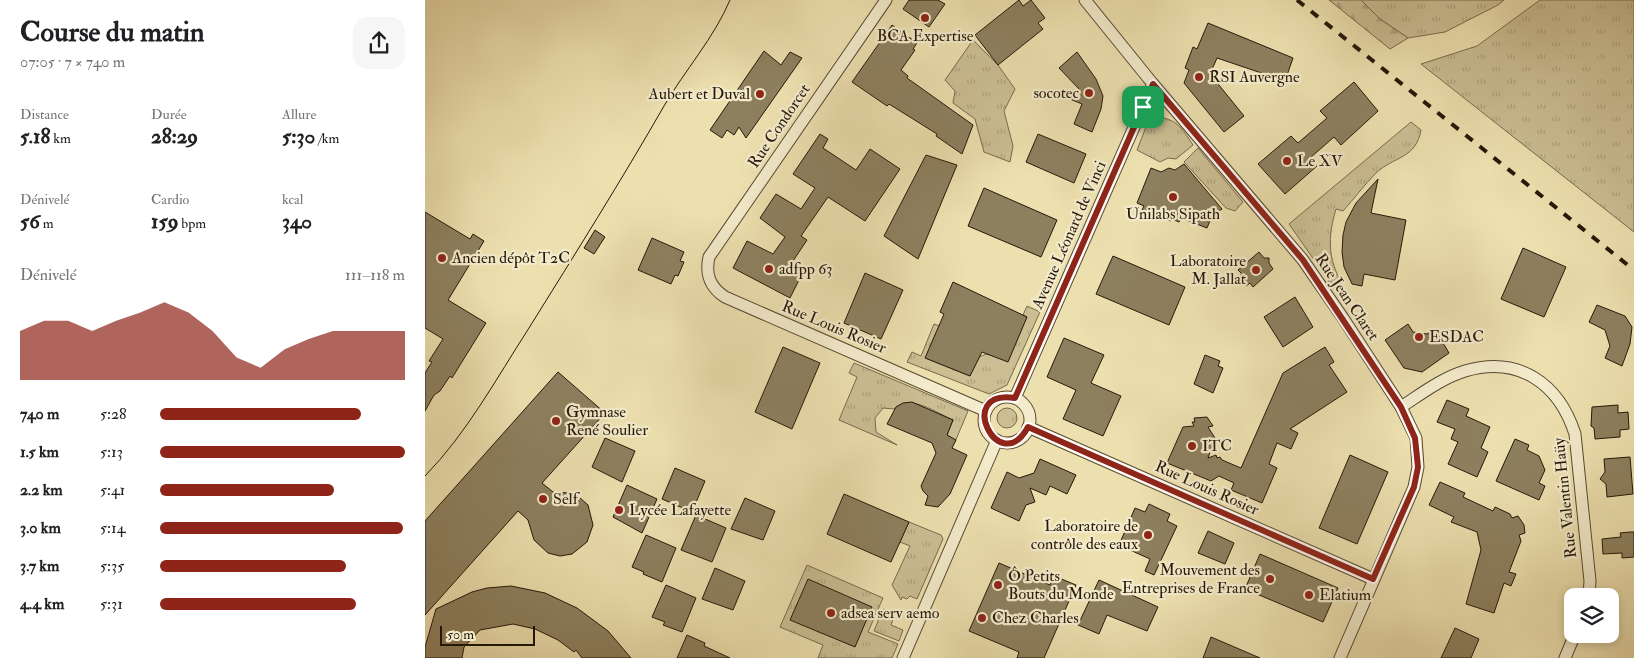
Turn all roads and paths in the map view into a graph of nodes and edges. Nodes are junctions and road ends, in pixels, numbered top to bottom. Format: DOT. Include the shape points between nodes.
graph roads {
  1 [pos="886,0"];
  2 [pos="1085,0"];
  3 [pos="1153,84"];
  4 [pos="708,274"];
  5 [pos="1015,398"];
  6 [pos="1401,407"];
  7 [pos="986,410"];
  8 [pos="1028,427"];
  9 [pos="997,440"];
  10 [pos="1373,579"];
  11 [pos="1590,588"];
  12 [pos="1571,643"];
  13 [pos="903,658"];
  14 [pos="1339,658"];
  15 [pos="1565,658"];
  1 -- 4 [label="street, Rue Condorcet" via="709,257"];
  2 -- 3 [label="street, Rue Jean Claret"];
  3 -- 5 [label="street, Avenue Léonard de Vinci"];
  3 -- 6 [label="street, Rue Jean Claret" via="1303,260"];
  4 -- 7 [label="street, Rue Louis Rosier" via="713,286 725,297"];
  5 -- 7 [label="street" via="998,398"];
  5 -- 8 [label="street" via="1027,410"];
  6 -- 10 [label="street, Rue Jean Claret" via="1415,438 1418,467 1414,487"];
  6 -- 11 [label="street, Rue Valentin Haüy" via="1445,380 1479,368 1519,370 1540,380 1556,395 1569,413 1575,434"];
  7 -- 9 [label="street" via="985,428"];
  8 -- 9 [label="street" via="1019,439 1012,442"];
  8 -- 10 [label="street, Rue Louis Rosier"];
  9 -- 13 [label="street"];
  10 -- 14 [label="street, Rue Jean Claret"];
  12 -- 15 [label="street"];
}
